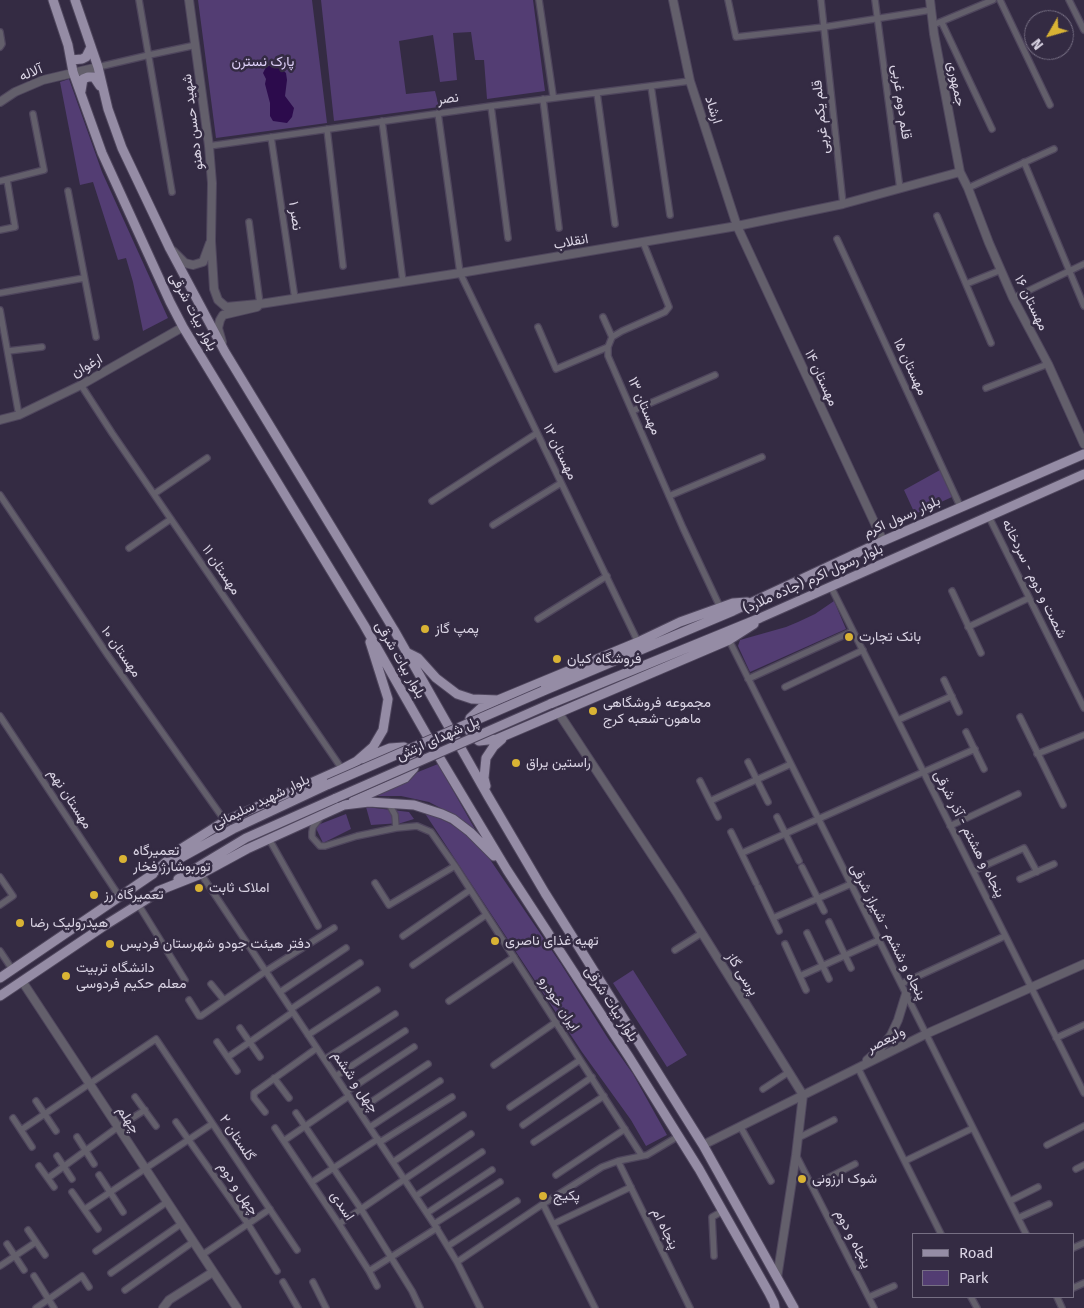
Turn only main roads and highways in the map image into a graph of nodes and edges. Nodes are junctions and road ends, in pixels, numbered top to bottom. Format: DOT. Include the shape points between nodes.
graph roads {
  1 [pos="53,0"];
  2 [pos="75,0"];
  3 [pos="91,47"];
  4 [pos="71,60"];
  5 [pos="102,88"];
  6 [pos="82,98"];
  7 [pos="1084,454"];
  8 [pos="1084,474"];
  9 [pos="752,602"];
  10 [pos="733,611"];
  11 [pos="760,618"];
  12 [pos="364,625"];
  13 [pos="408,653"];
  14 [pos="543,691"];
  15 [pos="498,700"];
  16 [pos="550,704"];
  17 [pos="513,732"];
  18 [pos="357,762"];
  19 [pos="329,784"];
  20 [pos="488,796"];
  21 [pos="336,798"];
  22 [pos="344,805"];
  23 [pos="507,870"];
  24 [pos="150,876"];
  25 [pos="158,891"];
  26 [pos="0,978"];
  27 [pos="0,996"];
  28 [pos="641,1048"];
  29 [pos="629,1057"];
  30 [pos="651,1064"];
  31 [pos="639,1073"];
  32 [pos="775,1308"];
  33 [pos="794,1308"];
  1 -- 4 [label="main road, بلوار بیات شرقی"];
  2 -- 3 [label="main road, بلوار بیات شرقی"];
  3 -- 4 [label="main road" via="86,57"];
  3 -- 5 [label="main road, بلوار بیات شرقی"];
  4 -- 6 [label="main road, بلوار بیات شرقی"];
  5 -- 6 [label="main road" via="94,77 88,77 81,86"];
  5 -- 13 [label="main road, بلوار بیات شرقی" via="122,148 224,352"];
  6 -- 12 [label="main road, بلوار بیات شرقی" via="102,153 183,327"];
  7 -- 9 [label="main road, بلوار رسول اکرم" via="883,540"];
  8 -- 11 [label="main road, بلوار رسول اکرم (جاده ملارد)"];
  9 -- 10 [label="main road, بلوار رسول اکرم"];
  9 -- 15 [label="main road" via="733,603 680,622"];
  10 -- 14 [label="main road, بلوار رسول اکرم (جاده ملارد)"];
  11 -- 16 [label="main road, بلوار رسول اکرم (جاده ملارد)"];
  11 -- 17 [label="main road" via="729,640"];
  12 -- 18 [label="main road" via="388,699 383,730 373,747"];
  12 -- 23 [label="main road, بلوار بیات شرقی"];
  13 -- 15 [label="main road" via="418,658 457,694"];
  13 -- 20 [label="main road, بلوار بیات شرقی"];
  14 -- 19 [label="main road, پل شهدای ارتش, bridge"];
  15 -- 17 [label="main road" via="476,712 470,718 468,729 480,741"];
  16 -- 21 [label="main road, پل شهدای ارتش, bridge"];
  17 -- 20 [label="main road" via="494,746 486,758 484,778"];
  18 -- 22 [label="main road" via="400,746 410,753 414,768 405,778"];
  18 -- 24 [label="main road" via="225,821 179,850"];
  19 -- 24 [label="main road, بلوار شهید سلیمانی" via="233,829"];
  20 -- 28 [label="main road, بلوار بیات شرقی"];
  21 -- 25 [label="main road, بلوار شهید سلیمانی" via="246,838"];
  22 -- 23 [label="main road" via="388,802 429,809 453,819 470,832"];
  22 -- 25 [label="main road" via="247,849 201,874"];
  23 -- 29 [label="main road, بلوار بیات شرقی"];
  24 -- 26 [label="main road"];
  25 -- 27 [label="main road"];
  28 -- 29 [label="main road" via="637,1056"];
  28 -- 30 [label="main road, بلوار بیات شرقی"];
  29 -- 31 [label="main road, بلوار بیات شرقی"];
  30 -- 31 [label="main road" via="643,1066"];
  30 -- 33 [label="main road, بلوار بیات شرقی" via="703,1145"];
  31 -- 32 [label="main road, بلوار بیات شرقی" via="699,1169"];
}
